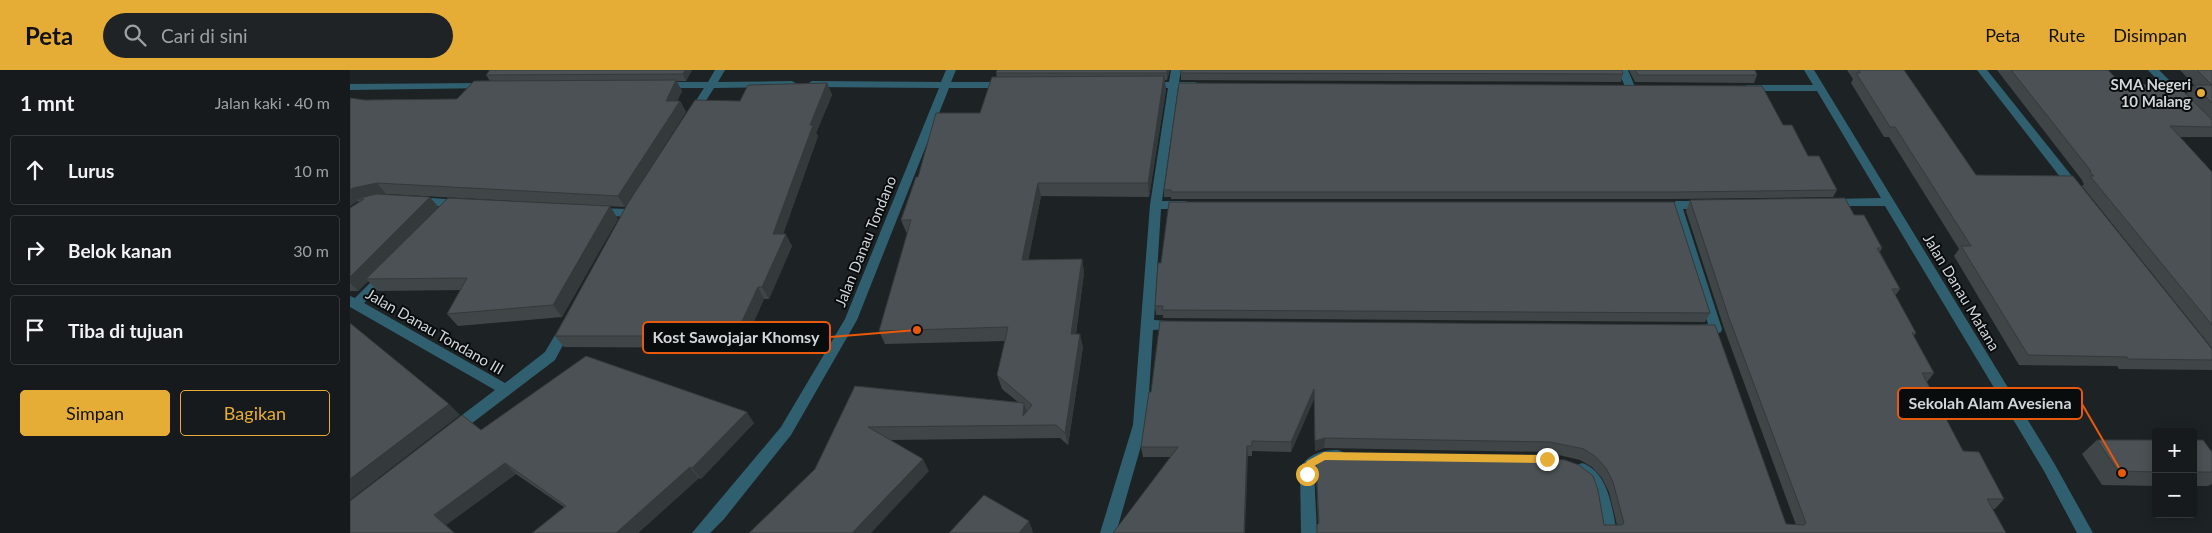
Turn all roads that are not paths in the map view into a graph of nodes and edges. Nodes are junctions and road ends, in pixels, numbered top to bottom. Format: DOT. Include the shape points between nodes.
graph roads {
  1 [pos="720,70"];
  2 [pos="951,70"];
  3 [pos="1176,70"];
  4 [pos="1623,70"];
  5 [pos="1809,70"];
  6 [pos="1982,70"];
  7 [pos="2153,70"];
  8 [pos="1174,84"];
  9 [pos="653,85"];
  10 [pos="711,85"];
  11 [pos="1021,85"];
  12 [pos="1136,85"];
  13 [pos="1204,85"];
  14 [pos="350,86"];
  15 [pos="496,86"];
  16 [pos="945,86"];
  17 [pos="1630,87"];
  18 [pos="1734,88"];
  19 [pos="1820,88"];
  20 [pos="2186,103"];
  21 [pos="685,125"];
  22 [pos="2085,200"];
  23 [pos="406,201"];
  24 [pos="1888,202"];
  25 [pos="1820,203"];
  26 [pos="455,204"];
  27 [pos="1156,204"];
  28 [pos="475,205"];
  29 [pos="1195,205"];
  30 [pos="1714,205"];
  31 [pos="580,211"];
  32 [pos="629,213"];
  33 [pos="442,217"];
  34 [pos="396,264"];
  35 [pos="353,302"];
  36 [pos="573,314"];
  37 [pos="1147,325"];
  38 [pos="1187,325"];
  39 [pos="1686,328"];
  40 [pos="505,389"];
  41 [pos="443,438"];
  42 [pos="1354,456"];
  43 [pos="1566,464"];
  44 [pos="700,533"];
  45 [pos="1108,533"];
  46 [pos="1309,533"];
  47 [pos="1609,533"];
  48 [pos="2085,533"];
  1 -- 10 [label="street"];
  2 -- 16 [label="street, Jalan Danau Tondano"];
  3 -- 8 [label="street"];
  4 -- 17 [label="street"];
  5 -- 19 [label="street, Jalan Danau Matana"];
  6 -- 22 [label="street"];
  7 -- 20 [label="street"];
  8 -- 12 [label="street"];
  8 -- 13 [label="street"];
  8 -- 27 [label="street"];
  9 -- 10 [label="street"];
  10 -- 16 [label="street"];
  10 -- 21 [label="street"];
  11 -- 16 [label="street"];
  14 -- 15 [label="street"];
  16 -- 44 [label="street, Jalan Danau Tondano" via="851,320 786,431"];
  18 -- 19 [label="street"];
  19 -- 24 [label="street, Jalan Danau Matana"];
  23 -- 26 [label="street"];
  24 -- 25 [label="street"];
  24 -- 48 [label="street, Jalan Danau Matana" via="2050,467"];
  26 -- 28 [label="street"];
  26 -- 33 [label="street"];
  27 -- 29 [label="street"];
  27 -- 37 [label="street"];
  30 -- 39 [label="street" via="1671,205 1718,333"];
  31 -- 32 [label="street"];
  34 -- 35 [label="street"];
  35 -- 40 [label="street, Jalan Danau Tondano III"];
  36 -- 40 [label="street" via="550,356"];
  37 -- 38 [label="street"];
  37 -- 45 [label="street" via="1140,425"];
  40 -- 41 [label="street"];
  42 -- 46 [label="street" via="1324,456 1307,469"];
  43 -- 47 [label="street" via="1584,469 1595,480"];
}
